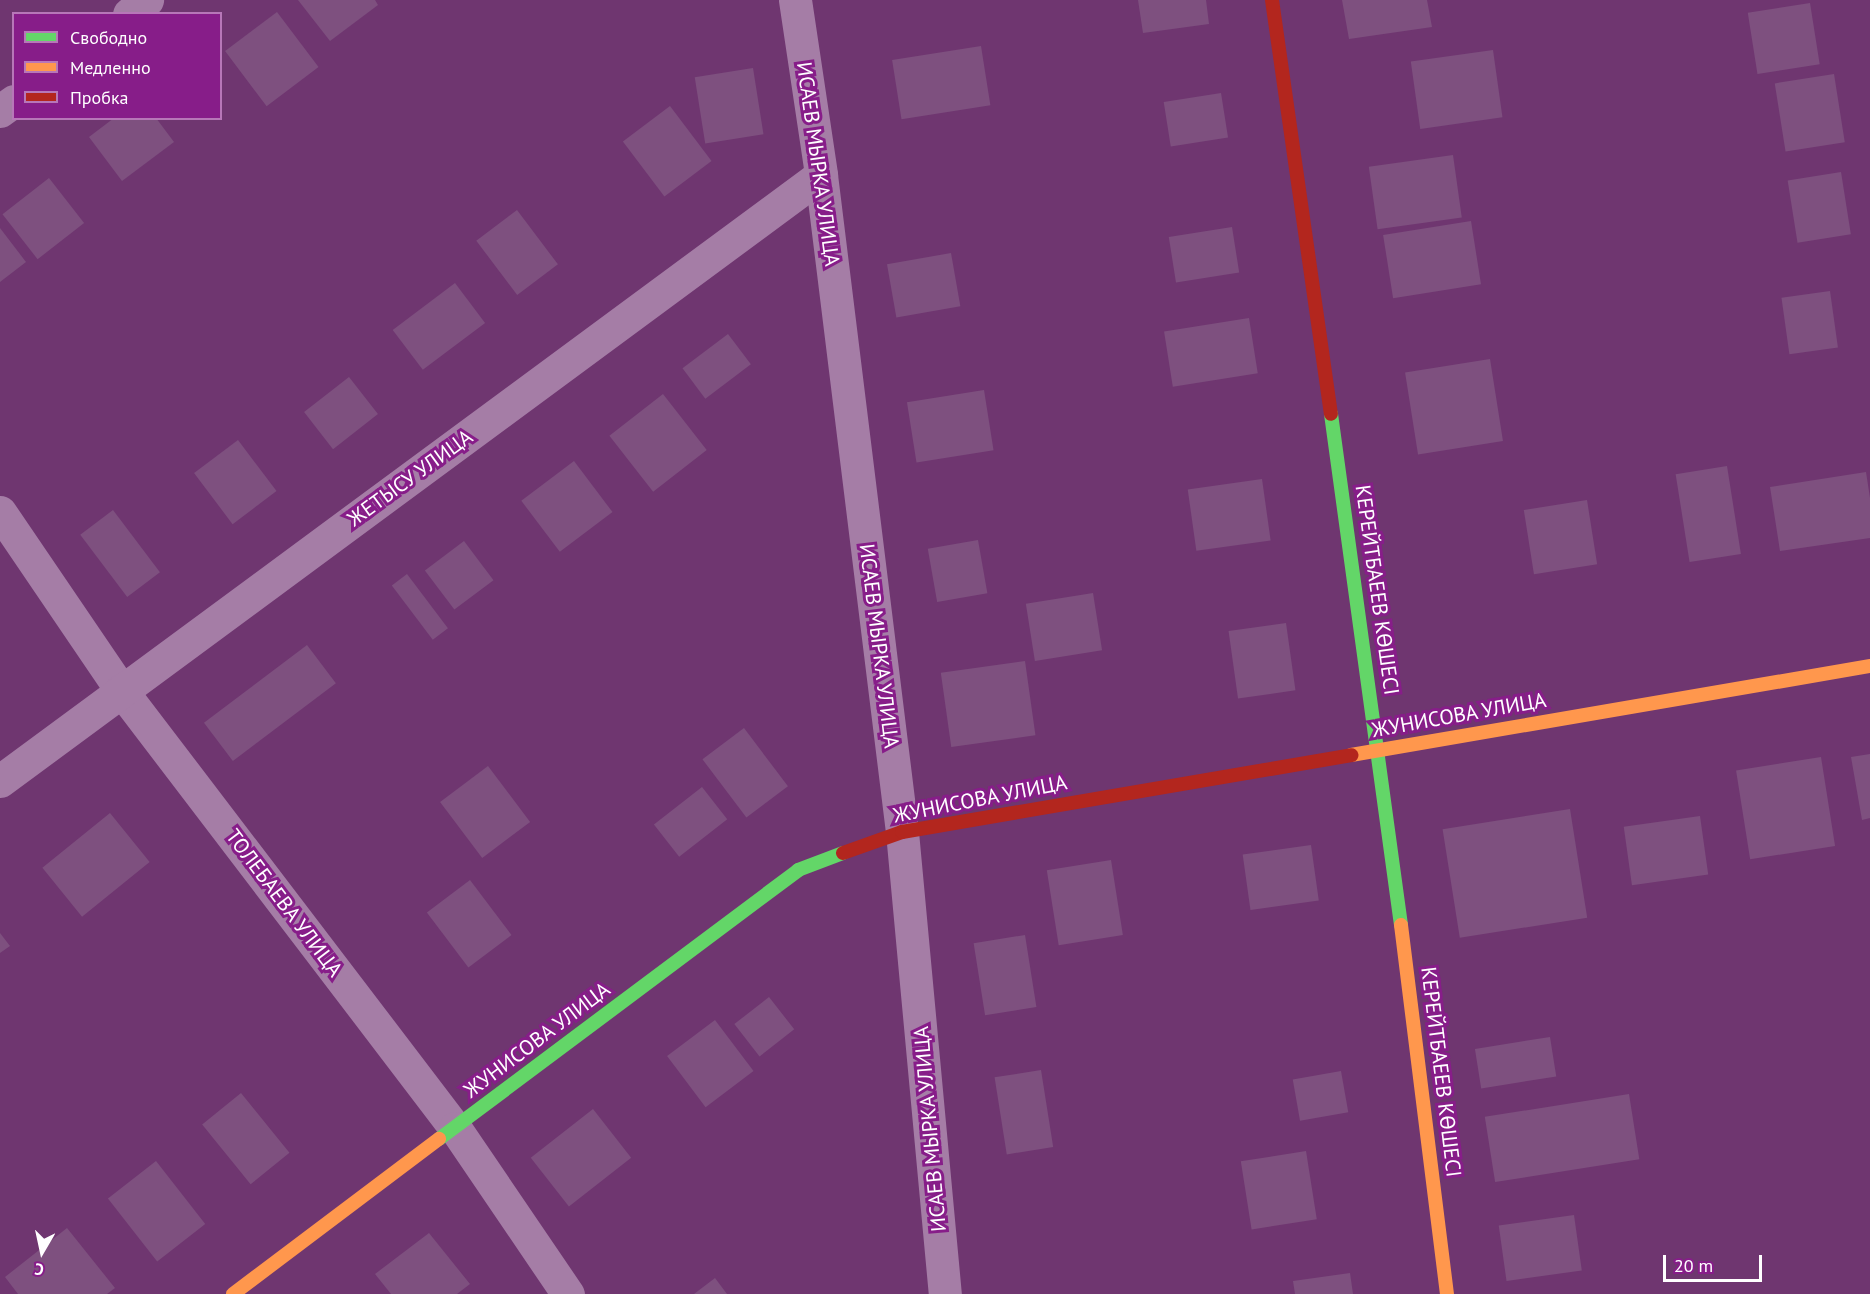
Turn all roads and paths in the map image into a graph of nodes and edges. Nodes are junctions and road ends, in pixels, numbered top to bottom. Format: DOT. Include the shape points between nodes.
graph roads {
  1 [pos="147,0"];
  2 [pos="795,0"];
  3 [pos="1272,0"];
  4 [pos="132,12"];
  5 [pos="821,175"];
  6 [pos="0,512"];
  7 [pos="1870,666"];
  8 [pos="121,690"];
  9 [pos="1378,750"];
  10 [pos="0,781"];
  11 [pos="902,832"];
  12 [pos="455,1128"];
  13 [pos="233,1294"];
  14 [pos="568,1294"];
  15 [pos="945,1294"];
  16 [pos="1447,1294"];
  1 -- 4 [label="street"];
  2 -- 5 [label="street, ИСАЕВ МЫРКА УЛИЦА"];
  3 -- 9 [label="street, КЕРЕЙТБАЕЕВ КӨШЕСІ"];
  5 -- 8 [label="street, ЖЕТЫСУ УЛИЦА"];
  5 -- 11 [label="street, ИСАЕВ МЫРКА УЛИЦА"];
  6 -- 8 [label="street, ТОЛЕБАЕВА УЛИЦА"];
  7 -- 9 [label="street, ЖУНИСОВА УЛИЦА"];
  8 -- 10 [label="street, ЖЕТЫСУ УЛИЦА"];
  8 -- 12 [label="street, ТОЛЕБАЕВА УЛИЦА"];
  9 -- 11 [label="street, ЖУНИСОВА УЛИЦА"];
  9 -- 16 [label="street, КЕРЕЙТБАЕЕВ КӨШЕСІ"];
  11 -- 12 [label="street, ЖУНИСОВА УЛИЦА" via="798,870"];
  11 -- 15 [label="street, ИСАЕВ МЫРКА УЛИЦА"];
  12 -- 13 [label="street, ЖУНИСОВА УЛИЦА"];
  12 -- 14 [label="street, ТОЛЕБАЕВА УЛИЦА"];
}
